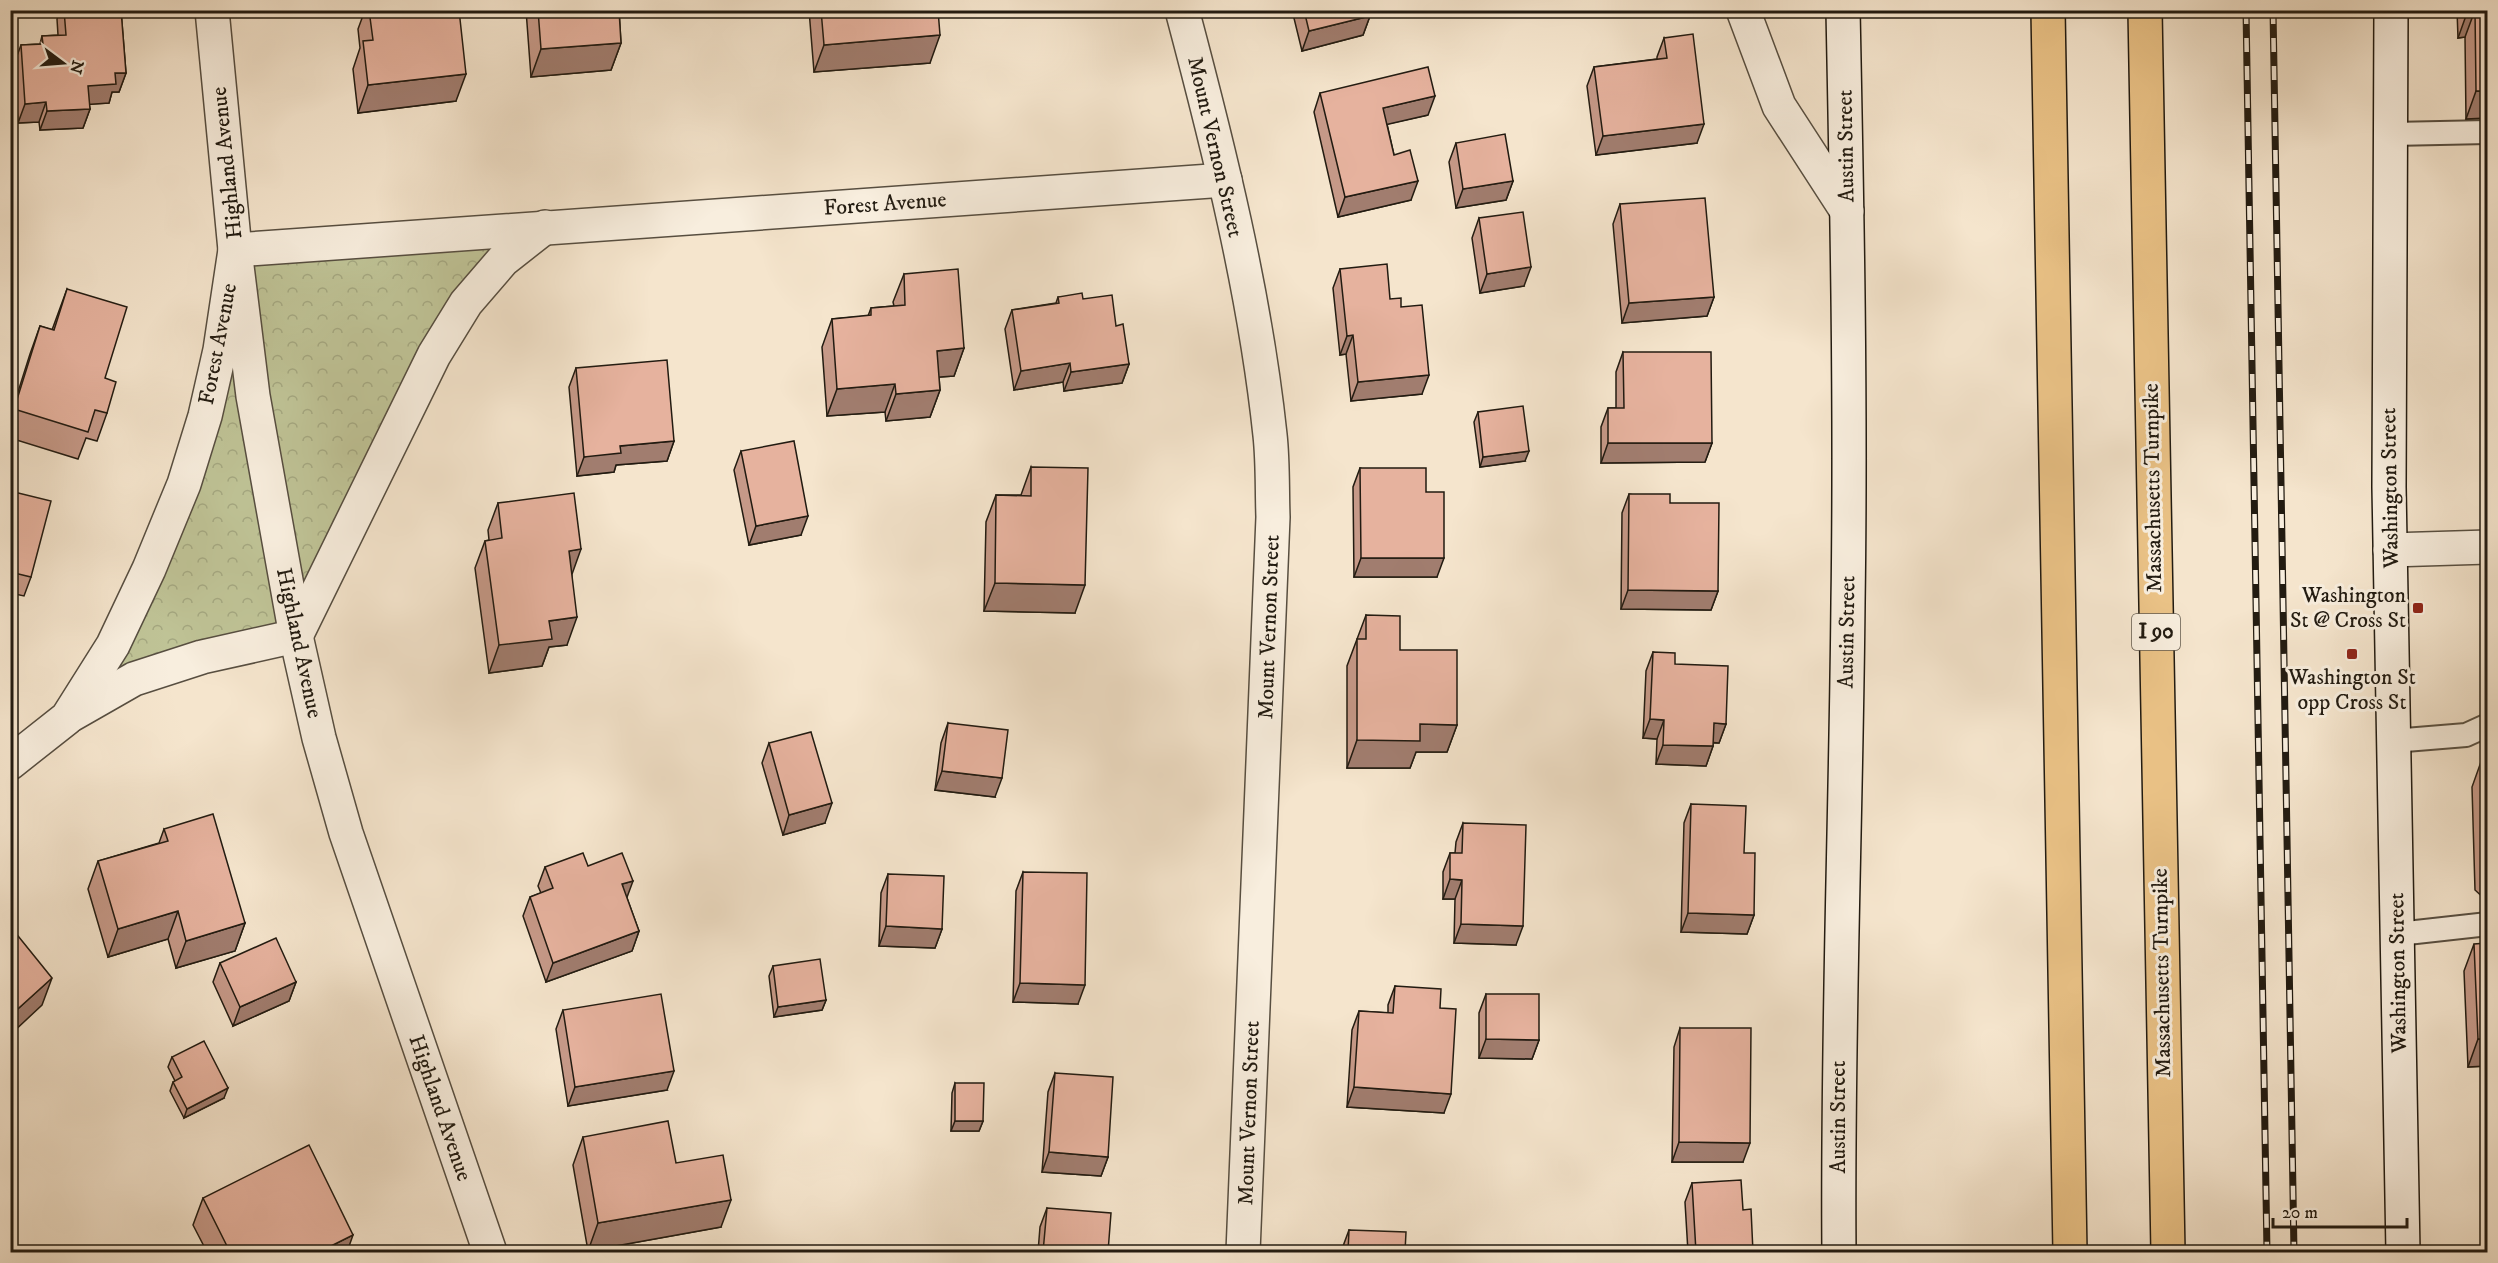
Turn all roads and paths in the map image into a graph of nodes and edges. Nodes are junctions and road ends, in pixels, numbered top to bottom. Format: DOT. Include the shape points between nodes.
graph roads {
  1 [pos="212,10"];
  2 [pos="1182,10"];
  3 [pos="1743,10"];
  4 [pos="1843,10"];
  5 [pos="2048,10"];
  6 [pos="2145,10"];
  7 [pos="2391,10"];
  8 [pos="2487,132"];
  9 [pos="2392,134"];
  10 [pos="1225,180"];
  11 [pos="1847,212"];
  12 [pos="544,227"];
  13 [pos="235,250"];
  14 [pos="2487,547"];
  15 [pos="2390,550"];
  16 [pos="296,636"];
  17 [pos="67,718"];
  18 [pos="2487,724"];
  19 [pos="2393,741"];
  20 [pos="10,763"];
  21 [pos="2487,924"];
  22 [pos="2398,934"];
  23 [pos="490,1252"];
  24 [pos="1243,1252"];
  25 [pos="1839,1252"];
  26 [pos="2070,1252"];
  27 [pos="2168,1252"];
  28 [pos="2403,1252"];
  1 -- 13 [label="street, Highland Avenue"];
  2 -- 10 [label="street, Mount Vernon Street"];
  3 -- 11 [label="street" via="1779,106"];
  4 -- 11 [label="street, Austin Street"];
  5 -- 26 [label="highway"];
  6 -- 27 [label="highway, Massachusetts Turnpike / I 90"];
  7 -- 9 [label="street, Washington Street"];
  8 -- 9 [label="lane"];
  9 -- 15 [label="street, Washington Street"];
  10 -- 12 [label="street, Forest Avenue"];
  10 -- 24 [label="street, Mount Vernon Street" via="1262,368 1273,517"];
  11 -- 25 [label="street, Austin Street" via="1848,604"];
  12 -- 13 [label="street, Forest Avenue"];
  12 -- 16 [label="street" via="503,260 466,303 434,355"];
  13 -- 16 [label="street, Highland Avenue" via="253,396"];
  13 -- 17 [label="street, Forest Avenue" via="217,361 184,484 113,645"];
  14 -- 15 [label="street"];
  15 -- 19 [label="street, Washington Street"];
  16 -- 17 [label="street, Forest Avenue" via="202,657 134,679"];
  16 -- 23 [label="street, Highland Avenue" via="346,833"];
  17 -- 20 [label="street, Forest Avenue"];
  18 -- 19 [label="lane" via="2466,735"];
  19 -- 22 [label="street, Washington Street"];
  21 -- 22 [label="lane"];
  22 -- 28 [label="street, Washington Street"];
}
